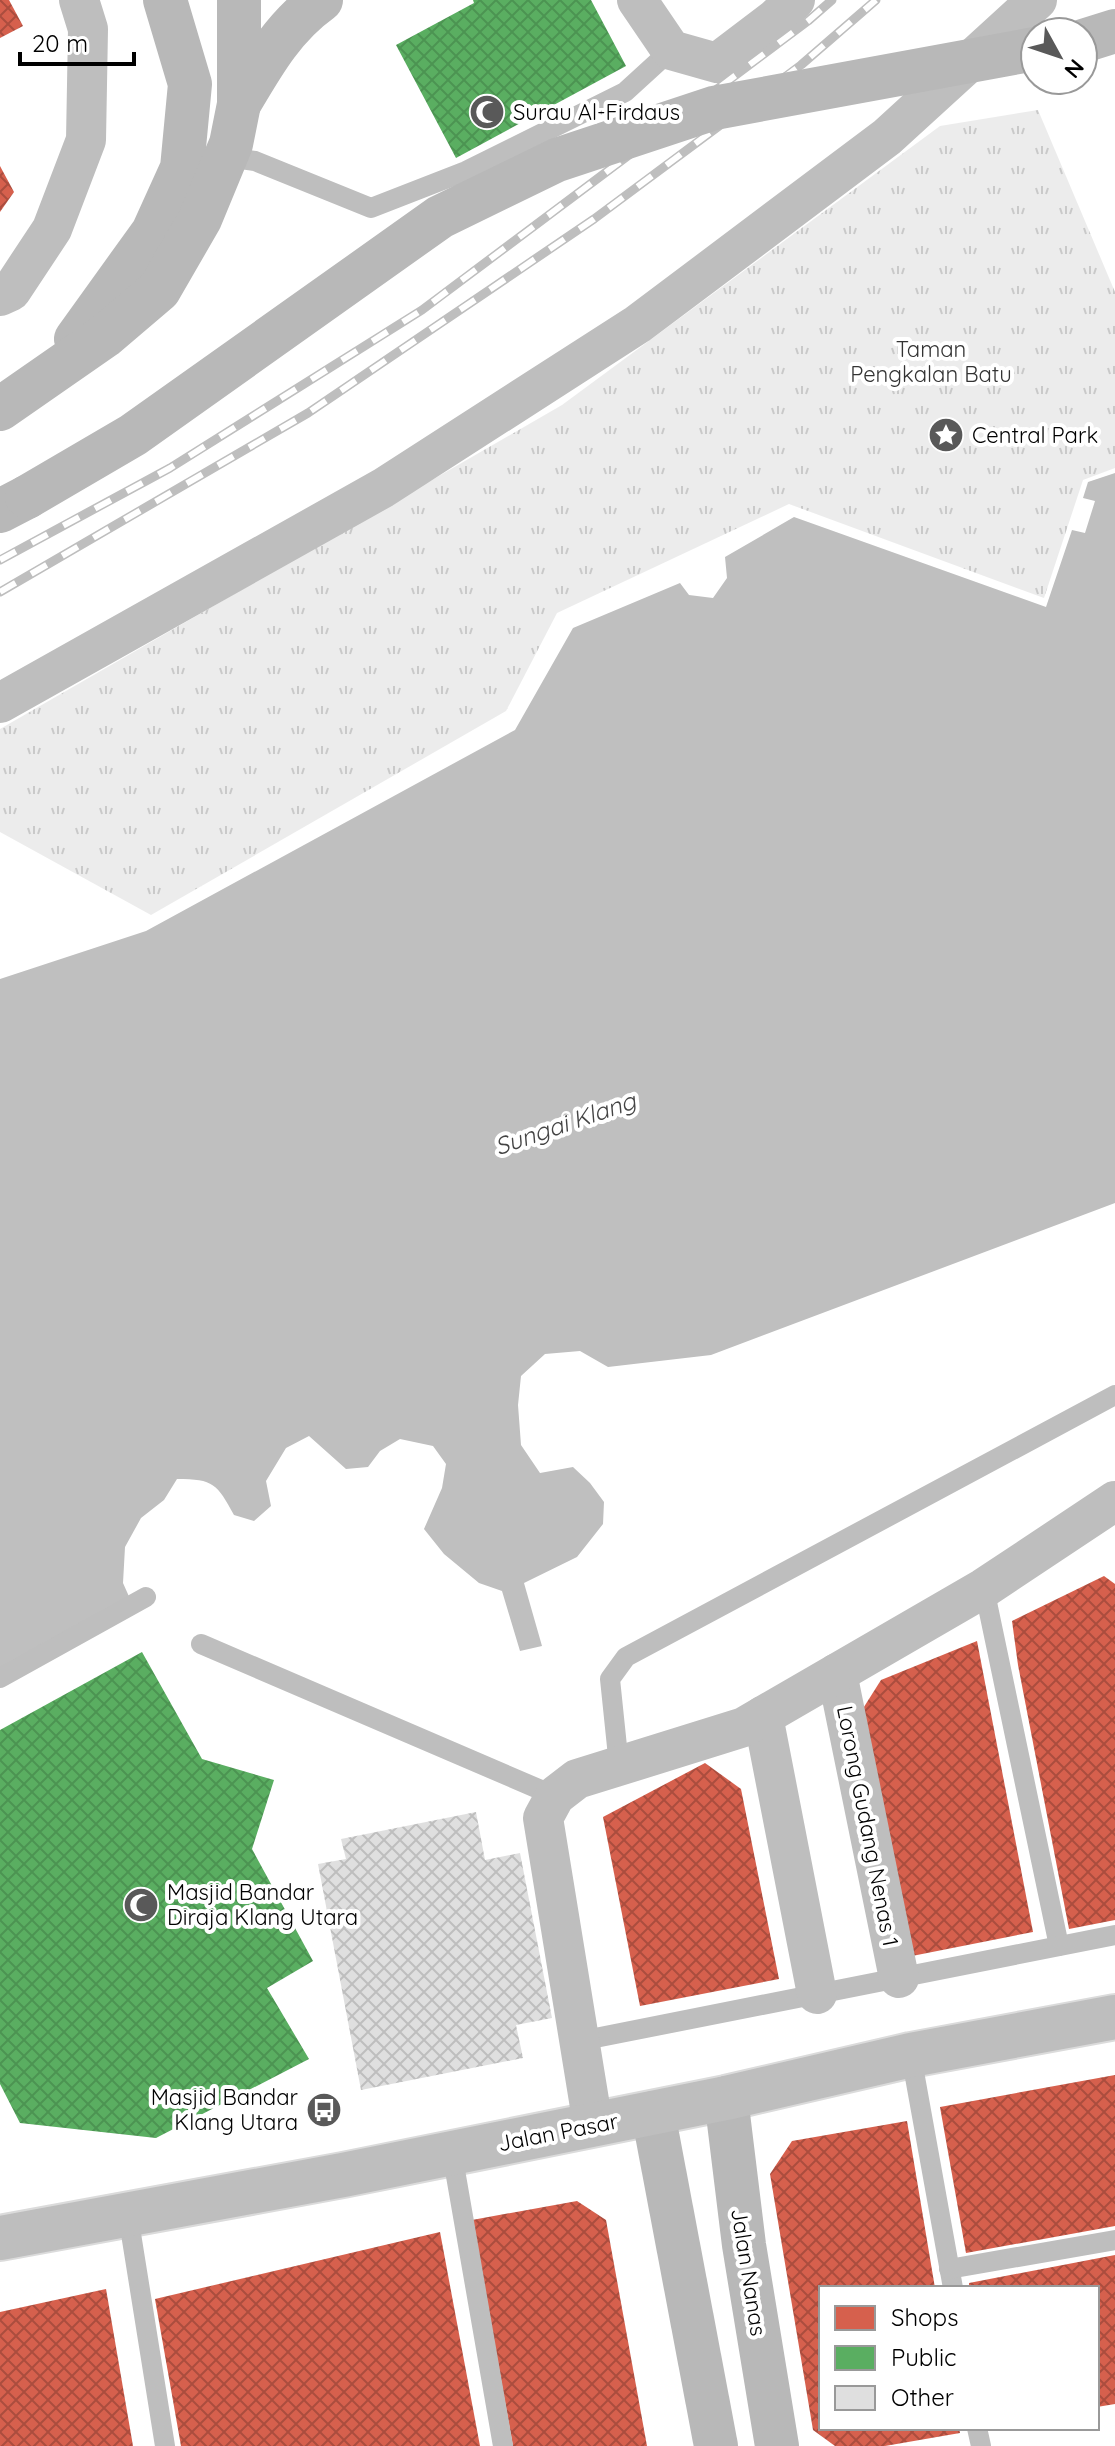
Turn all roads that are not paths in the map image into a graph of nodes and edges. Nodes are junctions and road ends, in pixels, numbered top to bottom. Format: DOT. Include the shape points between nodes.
graph roads {
  1 [pos="79,0"];
  2 [pos="165,0"];
  3 [pos="239,0"];
  4 [pos="321,0"];
  5 [pos="637,0"];
  6 [pos="795,0"];
  7 [pos="1037,0"];
  8 [pos="671,50"];
  9 [pos="1019,52"];
  10 [pos="239,104"];
  11 [pos="227,157"];
  12 [pos="0,296"];
  13 [pos="52,373"];
  14 [pos="0,409"];
  15 [pos="14,504"];
  16 [pos="0,703"];
  17 [pos="1115,1395"];
  18 [pos="1115,1501"];
  19 [pos="984,1588"];
  20 [pos="146,1597"];
  21 [pos="201,1644"];
  22 [pos="837,1673"];
  23 [pos="0,1678"];
  24 [pos="763,1716"];
  25 [pos="619,1766"];
  26 [pos="555,1796"];
  27 [pos="1115,1935"];
  28 [pos="1059,1946"];
  29 [pos="899,1978"];
  30 [pos="817,1994"];
  31 [pos="1115,2017"];
  32 [pos="580,2041"];
  33 [pos="911,2055"];
  34 [pos="726,2098"];
  35 [pos="653,2113"];
  36 [pos="593,2125"];
  37 [pos="452,2153"];
  38 [pos="128,2215"];
  39 [pos="0,2238"];
  40 [pos="1115,2240"];
  41 [pos="951,2278"];
  42 [pos="165,2446"];
  43 [pos="503,2446"];
  44 [pos="716,2446"];
  45 [pos="777,2446"];
  1 -- 12 [label="street" via="88,29 86,140 52,229 11,291"];
  2 -- 13 [label="main road" via="190,84 182,168 153,232"];
  3 -- 10 [label="main road"];
  4 -- 10 [label="main road" via="290,26"];
  5 -- 8 [label="street"];
  6 -- 8 [label="street" via="717,63"];
  7 -- 16 [label="street" via="887,137 638,324 383,488"];
  8 -- 11 [label="lane" via="625,92 466,171 371,208 255,161"];
  9 -- 15 [label="main road, bridge" via="714,108 557,160 440,217 133,435"];
  10 -- 11 [label="main road"];
  11 -- 13 [label="main road" via="200,219 159,290"];
  13 -- 14 [label="main road"];
  17 -- 25 [label="lane" via="626,1657 610,1679"];
  18 -- 19 [label="street"];
  19 -- 22 [label="street"];
  19 -- 28 [label="lane"];
  20 -- 23 [label="lane"];
  21 -- 26 [label="lane"];
  22 -- 24 [label="street"];
  22 -- 29 [label="street, Lorong Gudang Nenas 1"];
  24 -- 25 [label="street" via="744,1727"];
  24 -- 30 [label="street"];
  25 -- 26 [label="street" via="577,1779"];
  26 -- 32 [label="street" via="543,1818"];
  27 -- 28 [label="lane"];
  28 -- 29 [label="lane"];
  29 -- 30 [label="lane"];
  30 -- 32 [label="lane"];
  31 -- 33 [label="highway, Jalan Pasar"];
  32 -- 36 [label="street"];
  33 -- 34 [label="highway, Jalan Pasar"];
  33 -- 41 [label="lane"];
  34 -- 35 [label="highway, Jalan Pasar"];
  34 -- 45 [label="main road, Jalan Nanas"];
  35 -- 36 [label="highway, Jalan Pasar"];
  35 -- 44 [label="main road"];
  36 -- 37 [label="highway, Jalan Pasar"];
  37 -- 38 [label="highway, Jalan Pasar"];
  37 -- 43 [label="lane"];
  38 -- 39 [label="highway, Jalan Pasar"];
  38 -- 42 [label="lane"];
  40 -- 41 [label="lane"];
}
